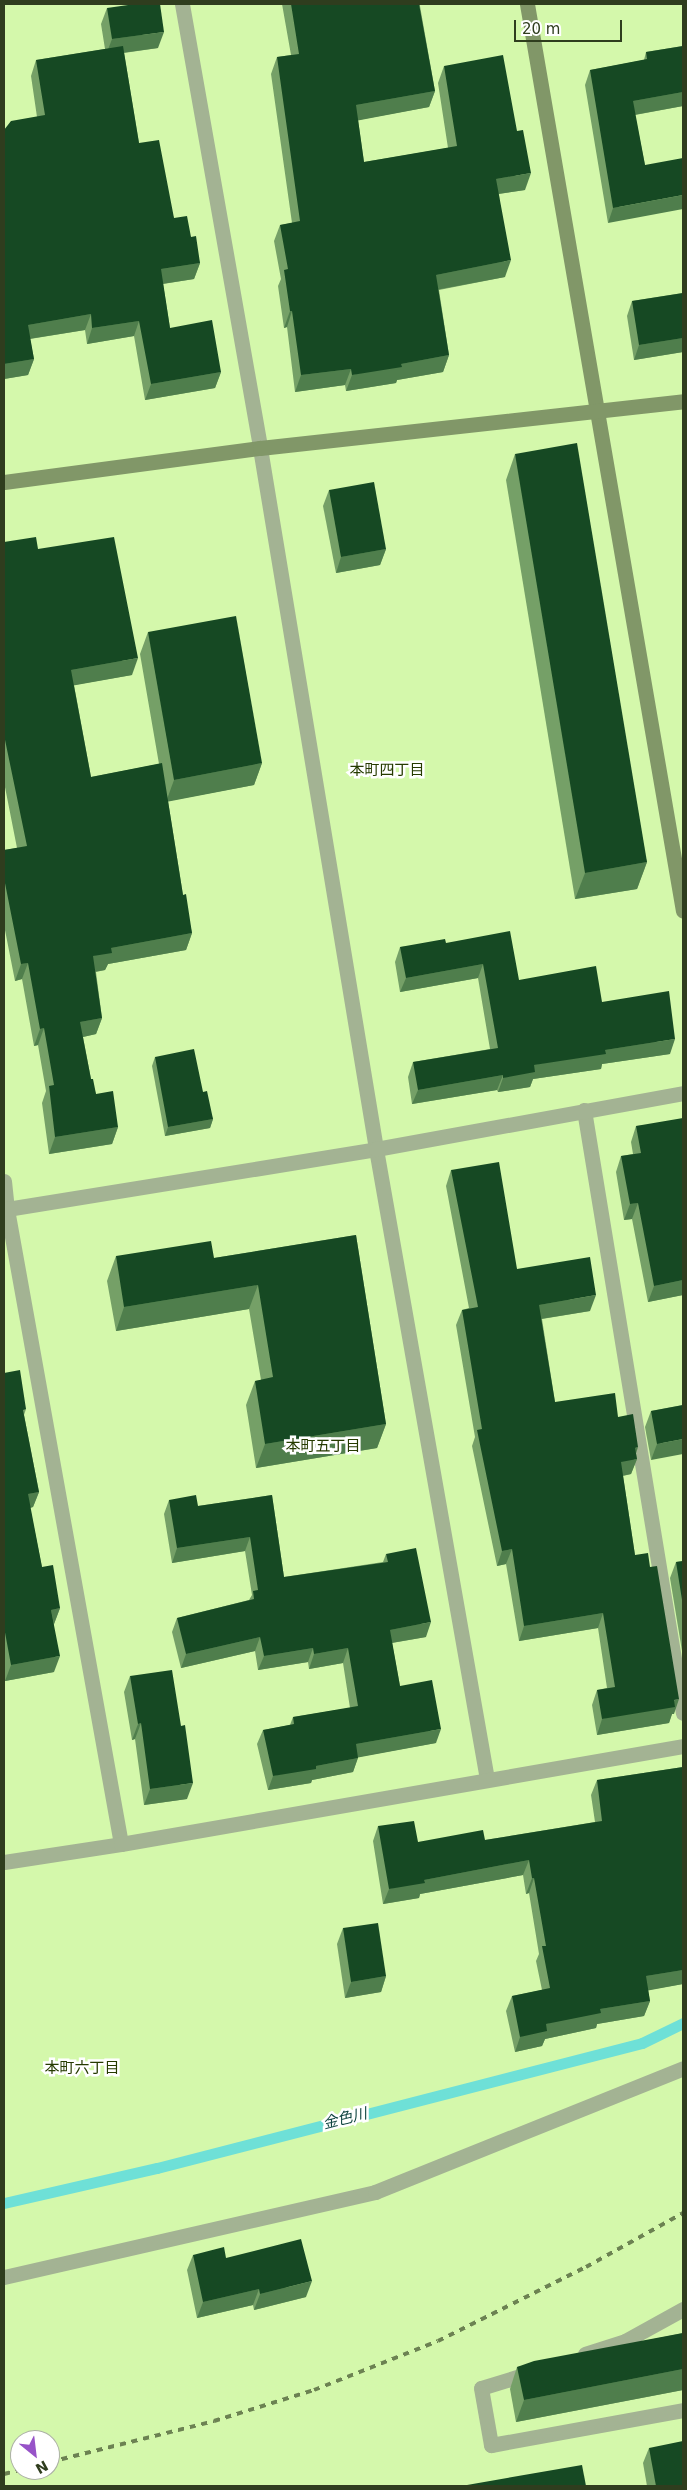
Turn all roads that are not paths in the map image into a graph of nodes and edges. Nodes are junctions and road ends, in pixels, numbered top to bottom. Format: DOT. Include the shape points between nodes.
graph roads {
  1 [pos="182,4"];
  2 [pos="527,4"];
  3 [pos="683,402"];
  4 [pos="596,411"];
  5 [pos="260,448"];
  6 [pos="4,482"];
  7 [pos="683,911"];
  8 [pos="683,1093"];
  9 [pos="584,1110"];
  10 [pos="376,1149"];
  11 [pos="4,1184"];
  12 [pos="7,1209"];
  13 [pos="683,1713"];
  14 [pos="683,1746"];
  15 [pos="487,1779"];
  16 [pos="121,1844"];
  17 [pos="4,1862"];
  18 [pos="683,2068"];
  19 [pos="4,2278"];
  20 [pos="683,2309"];
  21 [pos="571,2359"];
  22 [pos="544,2368"];
  23 [pos="683,2410"];
  1 -- 5 [label="street"];
  2 -- 4 [label="street"];
  3 -- 4 [label="street"];
  4 -- 5 [label="street"];
  4 -- 7 [label="street"];
  5 -- 6 [label="street"];
  5 -- 10 [label="street"];
  8 -- 9 [label="street"];
  9 -- 10 [label="street"];
  9 -- 13 [label="street"];
  10 -- 12 [label="street"];
  10 -- 15 [label="street"];
  11 -- 12 [label="street"];
  12 -- 16 [label="street"];
  14 -- 15 [label="street"];
  15 -- 16 [label="street"];
  16 -- 17 [label="street"];
  18 -- 19 [label="street" via="375,2192"];
  20 -- 21 [label="street" via="624,2342"];
  22 -- 23 [label="street" via="481,2388 491,2445"];
}
